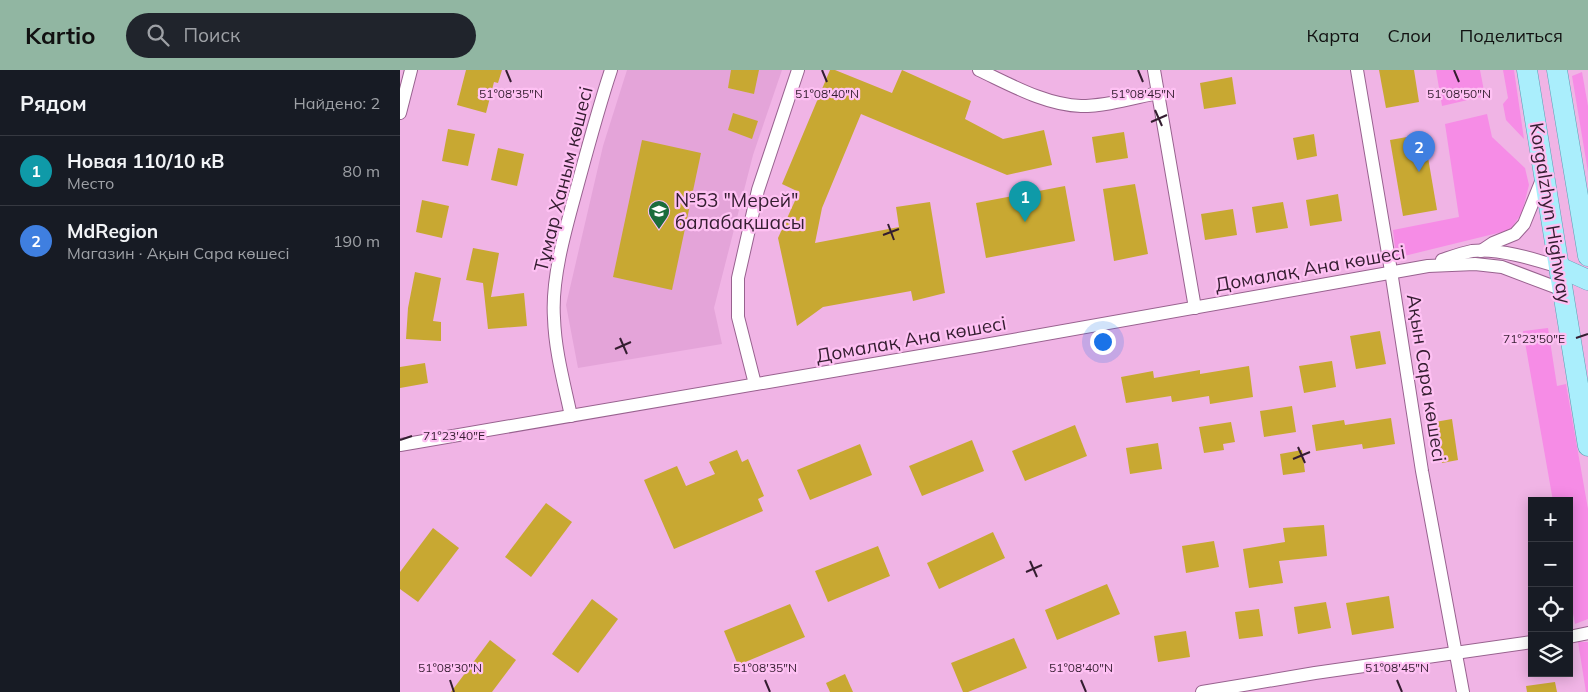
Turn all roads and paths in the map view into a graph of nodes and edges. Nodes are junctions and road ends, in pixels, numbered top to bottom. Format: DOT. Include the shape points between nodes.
graph roads {
  1 [pos="411,70"];
  2 [pos="611,70"];
  3 [pos="798,70"];
  4 [pos="979,70"];
  5 [pos="1154,70"];
  6 [pos="1357,70"];
  7 [pos="1527,70"];
  8 [pos="1558,70"];
  9 [pos="1158,93"];
  10 [pos="400,113"];
  11 [pos="1544,175"];
  12 [pos="1481,251"];
  13 [pos="1588,256"];
  14 [pos="1428,266"];
  15 [pos="1560,267"];
  16 [pos="1392,271"];
  17 [pos="1588,282"];
  18 [pos="1564,290"];
  19 [pos="1195,308"];
  20 [pos="755,384"];
  21 [pos="571,416"];
  22 [pos="400,445"];
  23 [pos="1588,446"];
  24 [pos="1588,633"];
  25 [pos="1573,636"];
  26 [pos="1528,642"];
  27 [pos="1456,651"];
  28 [pos="1202,692"];
  29 [pos="1463,692"];
  1 -- 10 [label="street"];
  2 -- 21 [label="street, Тұмар Ханым көшесі" via="567,223 557,278 553,316 556,350"];
  3 -- 20 [label="street" via="758,190 738,278 738,317"];
  4 -- 9 [label="street" via="1052,101 1081,106"];
  5 -- 9 [label="street"];
  6 -- 16 [label="street, Ақын Сара көшесі"];
  7 -- 11 [label="main road, Korgalzhyn Highway"];
  8 -- 13 [label="main road, Korgalzhyn Highway"];
  9 -- 19 [label="street"];
  11 -- 12 [label="street" via="1524,224 1515,234"];
  11 -- 15 [label="main road, Korgalzhyn Highway"];
  12 -- 14 [label="street, Домалақ Ана көшесі" via="1470,251"];
  12 -- 15 [label="street, Домалақ Ана көшесі" via="1520,256"];
  14 -- 16 [label="street, Домалақ Ана көшесі"];
  14 -- 18 [label="street, Домалақ Ана көшесі" via="1475,264 1502,267"];
  15 -- 17 [label="main road"];
  15 -- 18 [label="main road, Korgalzhyn Highway"];
  16 -- 19 [label="street, Домалақ Ана көшесі"];
  16 -- 27 [label="street, Ақын Сара көшесі" via="1422,471"];
  17 -- 18 [label="main road"];
  18 -- 23 [label="main road, Korgalzhyn Highway"];
  19 -- 20 [label="street, Домалақ Ана көшесі"];
  20 -- 21 [label="street, Домалақ Ана көшесі"];
  21 -- 22 [label="street, Домалақ Ана көшесі"];
  24 -- 25 [label="street"];
  26 -- 27 [label="street"];
  27 -- 28 [label="street"];
  27 -- 29 [label="street, Ақын Сара көшесі"];
}
